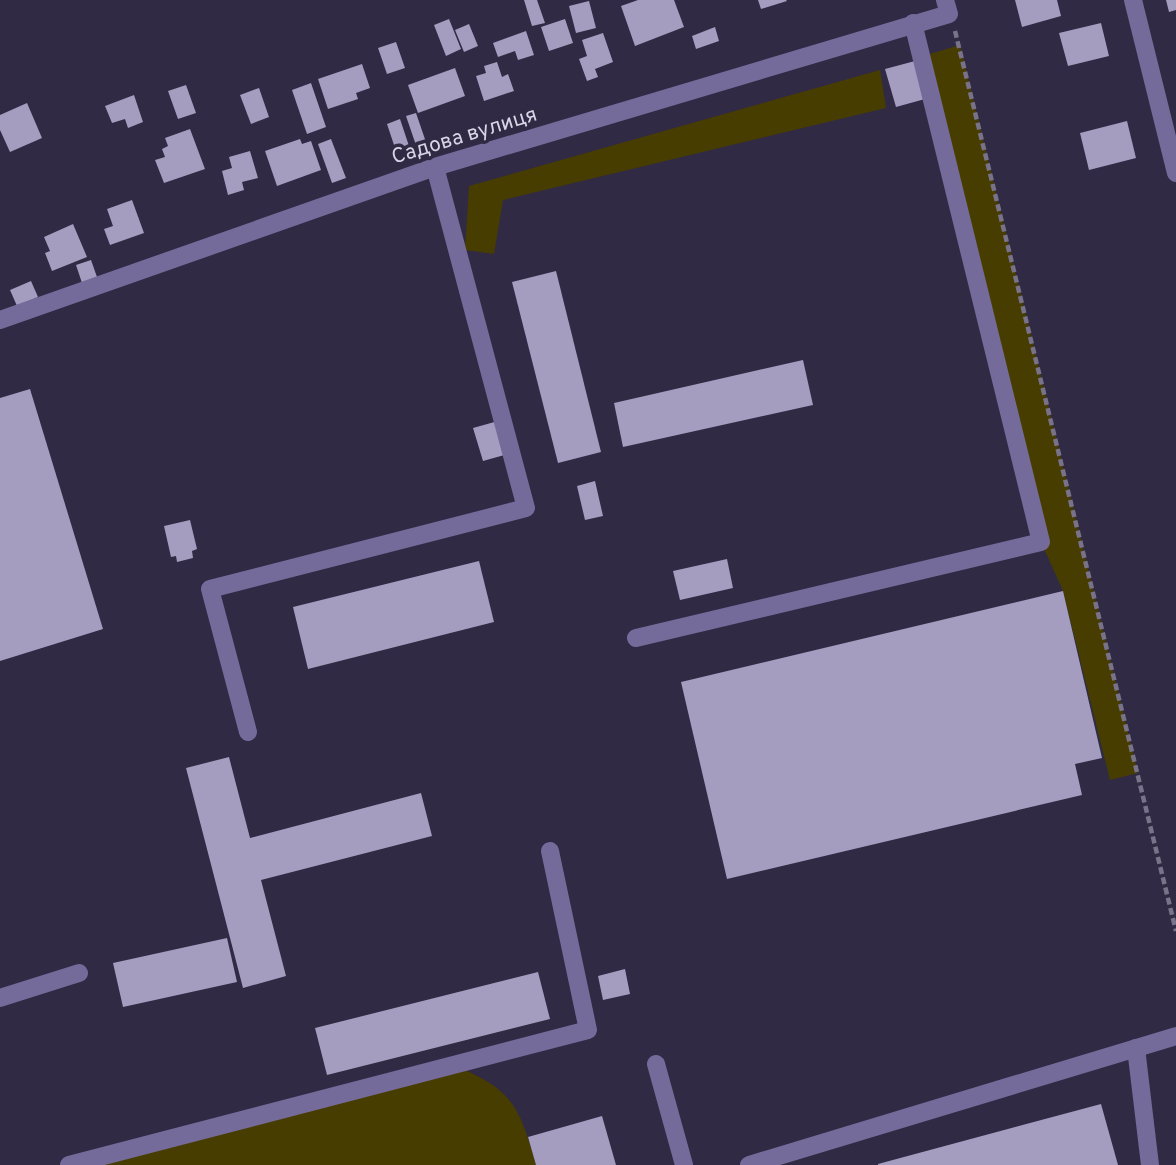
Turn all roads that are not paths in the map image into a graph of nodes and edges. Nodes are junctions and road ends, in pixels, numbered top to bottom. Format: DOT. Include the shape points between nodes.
graph roads {
  1 [pos="1133,0"];
  2 [pos="947,7"];
  3 [pos="913,23"];
  4 [pos="435,167"];
  5 [pos="1176,173"];
  6 [pos="0,320"];
  7 [pos="636,638"];
  8 [pos="248,732"];
  9 [pos="550,851"];
  10 [pos="79,973"];
  11 [pos="0,998"];
  12 [pos="1176,1036"];
  13 [pos="1136,1048"];
  14 [pos="656,1064"];
  15 [pos="69,1165"];
  16 [pos="684,1165"];
  17 [pos="749,1165"];
  18 [pos="1150,1165"];
  1 -- 5 [label="street"];
  2 -- 3 [label="street, Садова вулиця"];
  3 -- 4 [label="street, Садова вулиця"];
  3 -- 7 [label="street" via="1041,542"];
  4 -- 6 [label="street, Садова вулиця"];
  4 -- 8 [label="street" via="526,508 210,589"];
  9 -- 15 [label="street" via="589,1030"];
  10 -- 11 [label="street"];
  12 -- 13 [label="street"];
  13 -- 17 [label="street"];
  13 -- 18 [label="street"];
  14 -- 16 [label="street"];
}
